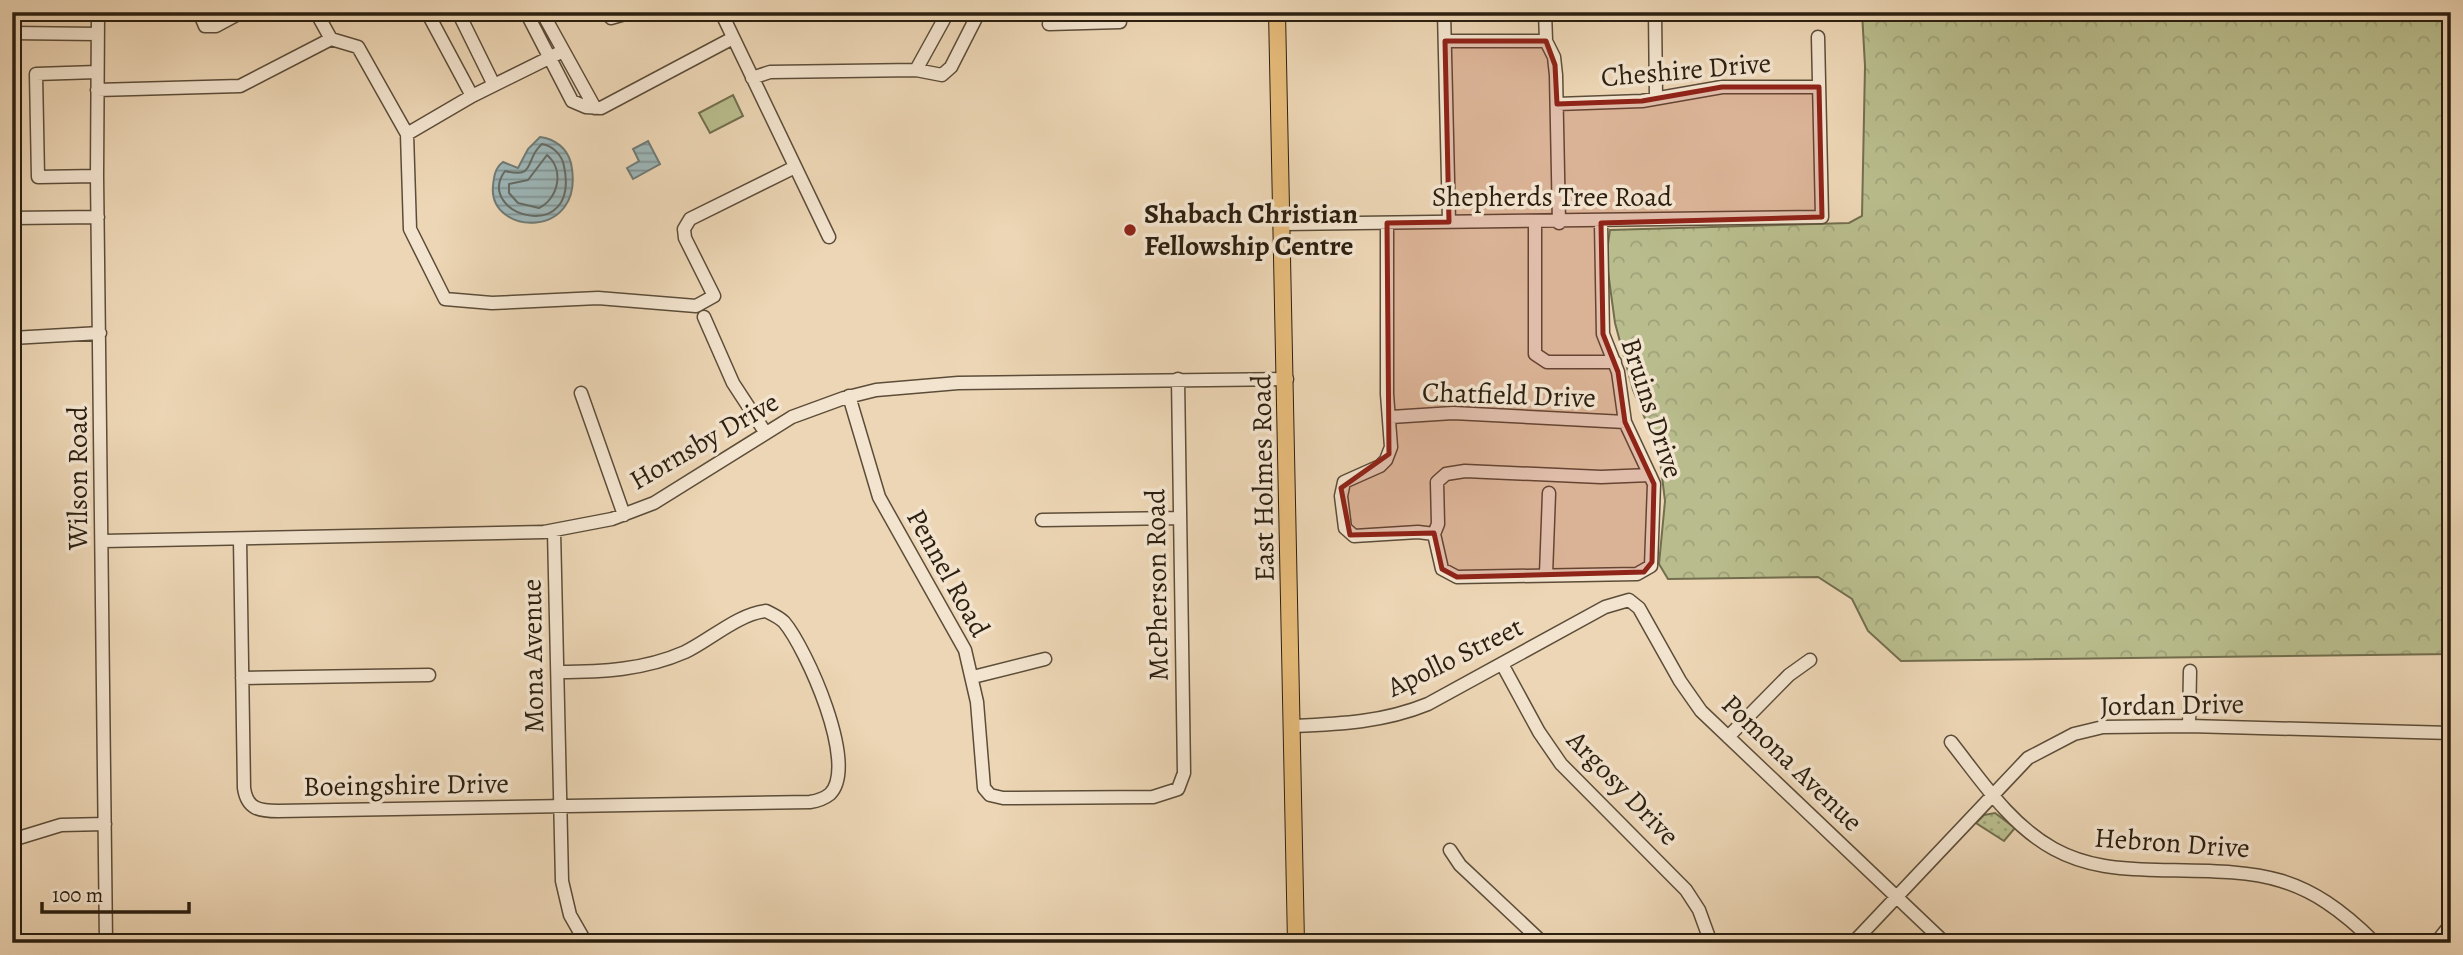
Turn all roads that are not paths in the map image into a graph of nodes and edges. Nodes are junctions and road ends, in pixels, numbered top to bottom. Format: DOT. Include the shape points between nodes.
graph roads {
  1 [pos="98,12"];
  2 [pos="199,12"];
  3 [pos="242,12"];
  4 [pos="316,12"];
  5 [pos="427,12"];
  6 [pos="458,12"];
  7 [pos="542,12"];
  8 [pos="606,12"];
  9 [pos="632,12"];
  10 [pos="721,12"];
  11 [pos="948,12"];
  12 [pos="979,12"];
  13 [pos="1055,12"];
  14 [pos="1119,12"];
  15 [pos="1277,12"];
  16 [pos="1444,12"];
  17 [pos="1545,12"];
  18 [pos="1655,12"];
  19 [pos="528,15"];
  20 [pos="12,33"];
  21 [pos="98,34"];
  22 [pos="1818,37"];
  23 [pos="733,38"];
  24 [pos="331,39"];
  25 [pos="1445,41"];
  26 [pos="1546,41"];
  27 [pos="563,51"];
  28 [pos="549,56"];
  29 [pos="916,70"];
  30 [pos="97,72"];
  31 [pos="752,78"];
  32 [pos="495,85"];
  33 [pos="1819,87"];
  34 [pos="97,90"];
  35 [pos="472,96"];
  36 [pos="1656,98"];
  37 [pos="1557,104"];
  38 [pos="595,108"];
  39 [pos="407,134"];
  40 [pos="795,167"];
  41 [pos="97,176"];
  42 [pos="98,217"];
  43 [pos="12,218"];
  44 [pos="1450,222"];
  45 [pos="1387,223"];
  46 [pos="1535,223"];
  47 [pos="1559,223"];
  48 [pos="1601,223"];
  49 [pos="1283,224"];
  50 [pos="829,237"];
  51 [pos="704,317"];
  52 [pos="100,333"];
  53 [pos="12,338"];
  54 [pos="1615,362"];
  55 [pos="1178,379"];
  56 [pos="1287,379"];
  57 [pos="581,393"];
  58 [pos="849,397"];
  59 [pos="1391,418"];
  60 [pos="1625,422"];
  61 [pos="765,432"];
  62 [pos="1650,475"];
  63 [pos="1549,493"];
  64 [pos="624,515"];
  65 [pos="1180,518"];
  66 [pos="1042,520"];
  67 [pos="554,531"];
  68 [pos="1434,534"];
  69 [pos="240,539"];
  70 [pos="103,541"];
  71 [pos="1546,575"];
  72 [pos="1629,600"];
  73 [pos="1045,659"];
  74 [pos="1810,660"];
  75 [pos="1502,664"];
  76 [pos="2190,671"];
  77 [pos="558,672"];
  78 [pos="429,675"];
  79 [pos="973,677"];
  80 [pos="242,678"];
  81 [pos="1294,726"];
  82 [pos="2189,726"];
  83 [pos="2451,733"];
  84 [pos="1728,737"];
  85 [pos="1951,742"];
  86 [pos="1178,789"];
  87 [pos="1993,795"];
  88 [pos="561,807"];
  89 [pos="105,824"];
  90 [pos="12,840"];
  91 [pos="1450,850"];
  92 [pos="1896,897"];
  93 [pos="2451,924"];
  94 [pos="1534,940"];
  95 [pos="106,943"];
  96 [pos="586,943"];
  97 [pos="1296,943"];
  98 [pos="1711,943"];
  99 [pos="1853,943"];
  100 [pos="1945,943"];
  101 [pos="2375,943"];
  102 [pos="2436,943"];
  1 -- 21 [label="street, Wilson Road"];
  2 -- 3 [label="street" via="205,26 216,26"];
  4 -- 24 [label="street"];
  5 -- 35 [label="street"];
  6 -- 32 [label="street"];
  7 -- 27 [label="street"];
  8 -- 9 [label="street" via="618,19"];
  10 -- 23 [label="street"];
  11 -- 29 [label="street"];
  12 -- 29 [label="street" via="951,67 942,75"];
  13 -- 14 [label="street" via="1049,24 1120,22"];
  15 -- 49 [label="main road, East Holmes Road"];
  16 -- 25 [label="street"];
  17 -- 26 [label="street"];
  18 -- 36 [label="street"];
  19 -- 28 [label="street"];
  20 -- 21 [label="street"];
  21 -- 30 [label="street, Wilson Road"];
  22 -- 33 [label="street"];
  23 -- 31 [label="street"];
  23 -- 38 [label="street"];
  24 -- 34 [label="street" via="240,86"];
  24 -- 39 [label="street" via="358,47"];
  25 -- 26 [label="street"];
  25 -- 44 [label="street"];
  26 -- 37 [label="street" via="1555,65"];
  27 -- 28 [label="street"];
  27 -- 38 [label="street"];
  28 -- 32 [label="street"];
  28 -- 38 [label="street" via="572,101"];
  29 -- 31 [label="street" via="769,72"];
  30 -- 34 [label="street, Wilson Road"];
  30 -- 41 [label="street" via="36,74 38,177"];
  31 -- 40 [label="street"];
  32 -- 35 [label="street"];
  33 -- 36 [label="street, Cheshire Drive" via="1722,86"];
  33 -- 48 [label="street, Shepherds Tree Road" via="1822,217"];
  34 -- 41 [label="street, Wilson Road"];
  35 -- 39 [label="street"];
  36 -- 37 [label="street, Cheshire Drive"];
  37 -- 47 [label="street"];
  39 -- 40 [label="street" via="410,229 445,299 454,301 598,298 696,306 714,296 685,238 690,219"];
  40 -- 50 [label="street"];
  41 -- 42 [label="street, Wilson Road"];
  42 -- 43 [label="street"];
  42 -- 52 [label="street, Wilson Road"];
  44 -- 45 [label="street, Shepherds Tree Road"];
  44 -- 46 [label="street, Shepherds Tree Road"];
  45 -- 49 [label="street, Shepherds Tree Road"];
  45 -- 59 [label="street" via="1387,394"];
  46 -- 47 [label="street, Shepherds Tree Road"];
  46 -- 54 [label="street" via="1535,354 1547,362"];
  47 -- 48 [label="street, Shepherds Tree Road"];
  48 -- 54 [label="street, Bruins Drive" via="1601,326"];
  49 -- 56 [label="main road, East Holmes Road"];
  51 -- 61 [label="street" via="733,383"];
  52 -- 53 [label="street"];
  52 -- 70 [label="street, Wilson Road"];
  54 -- 60 [label="street, Bruins Drive"];
  55 -- 56 [label="street, Hornsby Drive"];
  55 -- 58 [label="street, Hornsby Drive" via="924,384"];
  55 -- 65 [label="street, McPherson Road"];
  56 -- 81 [label="main road, East Holmes Road"];
  57 -- 64 [label="street"];
  58 -- 61 [label="street, Hornsby Drive" via="805,411"];
  58 -- 79 [label="street, Pennel Road" via="879,497 957,632"];
  59 -- 60 [label="street, Chatfield Drive" via="1453,413"];
  59 -- 68 [label="street" via="1386,460 1344,482 1345,528 1354,536"];
  60 -- 62 [label="street, Bruins Drive"];
  61 -- 64 [label="street, Hornsby Drive" via="668,496"];
  62 -- 68 [label="street" via="1446,474 1437,482"];
  62 -- 71 [label="street, Bruins Drive" via="1655,506 1651,566 1637,575"];
  63 -- 71 [label="street"];
  64 -- 67 [label="street, Hornsby Drive"];
  65 -- 66 [label="street"];
  65 -- 86 [label="street, McPherson Road" via="1184,773"];
  67 -- 69 [label="street, Hornsby Drive"];
  67 -- 77 [label="street, Mona Avenue"];
  68 -- 71 [label="street" via="1443,569 1450,576"];
  69 -- 70 [label="street, Hornsby Drive"];
  69 -- 80 [label="street, Boeingshire Drive"];
  70 -- 89 [label="street, Wilson Road"];
  72 -- 75 [label="street, Apollo Street" via="1605,607"];
  72 -- 84 [label="street, Pomona Avenue" via="1639,608 1686,691"];
  73 -- 79 [label="street"];
  74 -- 84 [label="street"];
  75 -- 81 [label="street, Apollo Street" via="1405,712 1363,722"];
  75 -- 98 [label="street, Argosy Drive" via="1561,764 1686,890"];
  76 -- 82 [label="street"];
  77 -- 88 [label="street, Mona Avenue"];
  77 -- 88 [label="street, Boeingshire Drive" via="650,664 766,611 782,620 804,655 830,713 836,776 831,793 810,802"];
  78 -- 80 [label="street"];
  79 -- 86 [label="street, Pennel Road" via="980,776 990,795 1153,797"];
  80 -- 88 [label="street, Boeingshire Drive" via="244,788 255,808"];
  81 -- 97 [label="main road, East Holmes Road"];
  82 -- 83 [label="street, Jordan Drive"];
  82 -- 87 [label="street, Jordan Drive" via="2103,727 2074,734 2028,758"];
  84 -- 92 [label="street, Pomona Avenue"];
  85 -- 87 [label="street, Hebron Drive"];
  87 -- 92 [label="street, Jordan Drive"];
  87 -- 101 [label="street, Hebron Drive" via="2036,838 2077,860 2110,868 2250,872 2283,879 2334,905"];
  88 -- 96 [label="street, Mona Avenue" via="563,894"];
  89 -- 90 [label="street" via="61,825"];
  89 -- 95 [label="street, Wilson Road"];
  91 -- 94 [label="street"];
  92 -- 99 [label="street, Jordan Drive"];
  92 -- 100 [label="street, Pomona Avenue"];
  93 -- 102 [label="street"];
}
